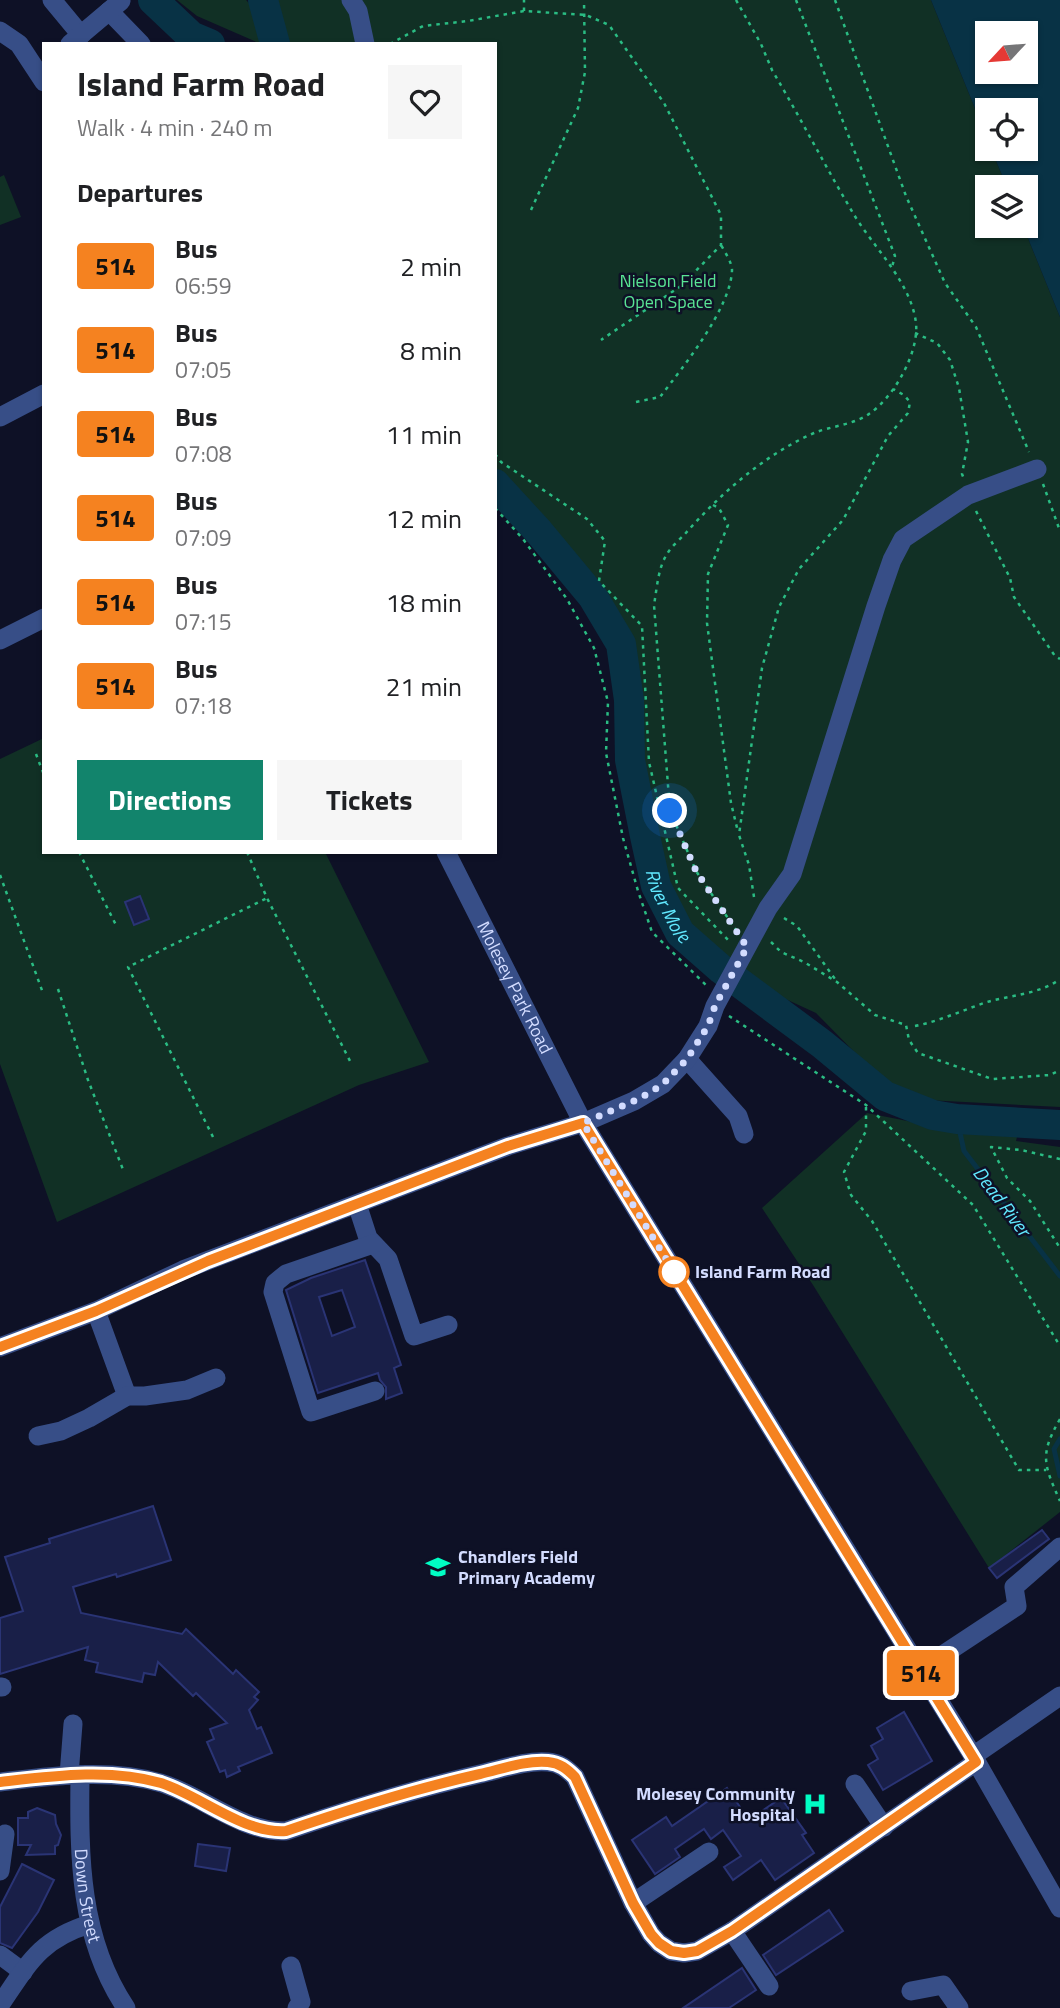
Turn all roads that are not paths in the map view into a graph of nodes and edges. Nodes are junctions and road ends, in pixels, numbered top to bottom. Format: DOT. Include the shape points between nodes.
graph roads {
  1 [pos="52,0"];
  2 [pos="351,0"];
  3 [pos="115,6"];
  4 [pos="0,30"];
  5 [pos="75,39"];
  6 [pos="140,42"];
  7 [pos="365,42"];
  8 [pos="42,79"];
  9 [pos="42,395"];
  10 [pos="0,417"];
  11 [pos="1037,469"];
  12 [pos="42,619"];
  13 [pos="0,640"];
  14 [pos="447,854"];
  15 [pos="687,1059"];
  16 [pos="583,1123"];
  17 [pos="744,1134"];
  18 [pos="357,1204"];
  19 [pos="373,1244"];
  20 [pos="96,1311"];
  21 [pos="448,1325"];
  22 [pos="0,1347"];
  23 [pos="216,1378"];
  24 [pos="374,1391"];
  25 [pos="127,1396"];
  26 [pos="38,1436"];
  27 [pos="1060,1547"];
  28 [pos="920,1670"];
  29 [pos="1060,1696"];
  30 [pos="73,1724"];
  31 [pos="975,1759"];
  32 [pos="74,1775"];
  33 [pos="0,1782"];
  34 [pos="855,1784"];
  35 [pos="884,1827"];
  36 [pos="5,1834"];
  37 [pos="709,1852"];
  38 [pos="0,1871"];
  39 [pos="633,1903"];
  40 [pos="1060,1908"];
  41 [pos="90,1924"];
  42 [pos="732,1931"];
  43 [pos="0,1955"];
  44 [pos="290,1966"];
  45 [pos="23,1972"];
  46 [pos="769,1986"];
  47 [pos="911,1991"];
  48 [pos="0,2005"];
  49 [pos="126,2008"];
  50 [pos="297,2008"];
  51 [pos="959,2008"];
  1 -- 5 [label="street"];
  2 -- 7 [label="street"];
  3 -- 5 [label="street"];
  3 -- 6 [label="street"];
  4 -- 8 [label="street" via="19,44"];
  9 -- 10 [label="street"];
  11 -- 15 [label="street" via="968,495 903,539 876,606 792,874 768,908"];
  12 -- 13 [label="street"];
  14 -- 16 [label="street, Molesey Park Road"];
  15 -- 16 [label="street" via="663,1084"];
  15 -- 17 [label="street" via="738,1116"];
  16 -- 18 [label="street" via="508,1146"];
  16 -- 28 [label="street"];
  18 -- 19 [label="street"];
  18 -- 20 [label="street" via="183,1270"];
  19 -- 21 [label="street" via="388,1259 414,1336"];
  19 -- 24 [label="street" via="286,1274 275,1283 273,1292 311,1412"];
  20 -- 22 [label="street"];
  20 -- 25 [label="street"];
  23 -- 25 [label="street" via="187,1390"];
  25 -- 26 [label="street" via="61,1431"];
  27 -- 28 [label="street" via="1014,1587 1017,1606"];
  28 -- 31 [label="street"];
  29 -- 31 [label="street"];
  30 -- 32 [label="street, Down Street"];
  31 -- 35 [label="street"];
  31 -- 40 [label="street"];
  32 -- 33 [label="street"];
  32 -- 39 [label="street" via="160,1783 273,1832 384,1798 532,1762 551,1762 575,1777"];
  32 -- 41 [label="street, Down Street" via="83,1894"];
  34 -- 35 [label="street"];
  35 -- 42 [label="street"];
  36 -- 38 [label="street"];
  37 -- 39 [label="street"];
  39 -- 42 [label="street" via="651,1934 671,1951 697,1951"];
  41 -- 45 [label="street" via="46,1944"];
  41 -- 49 [label="street, Down Street"];
  42 -- 46 [label="street"];
  43 -- 45 [label="street"];
  44 -- 50 [label="street" via="301,2001"];
  45 -- 48 [label="street"];
  47 -- 51 [label="street" via="943,1985"];
}
